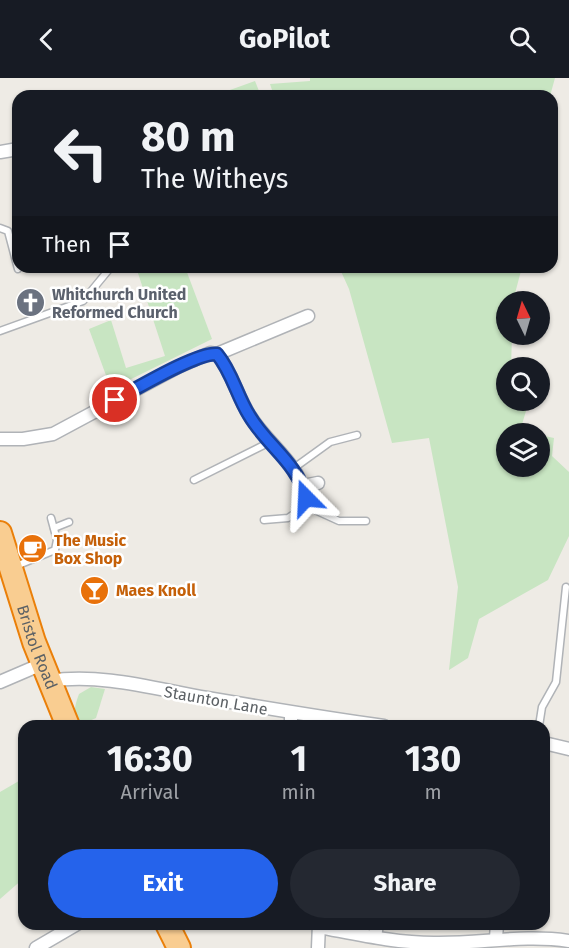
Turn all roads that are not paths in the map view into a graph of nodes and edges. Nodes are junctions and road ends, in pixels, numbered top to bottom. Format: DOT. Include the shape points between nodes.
graph roads {
  1 [pos="0,228"];
  2 [pos="12,246"];
  3 [pos="106,273"];
  4 [pos="308,316"];
  5 [pos="0,331"];
  6 [pos="217,354"];
  7 [pos="357,435"];
  8 [pos="0,439"];
  9 [pos="270,442"];
  10 [pos="294,468"];
  11 [pos="194,480"];
  12 [pos="318,483"];
  13 [pos="303,486"];
  14 [pos="305,508"];
  15 [pos="51,518"];
  16 [pos="264,520"];
  17 [pos="366,521"];
  18 [pos="69,522"];
  19 [pos="54,528"];
  20 [pos="0,533"];
  21 [pos="10,576"];
  22 [pos="566,587"];
  23 [pos="45,673"];
  24 [pos="0,682"];
  25 [pos="291,713"];
  26 [pos="66,720"];
  27 [pos="291,720"];
  28 [pos="341,720"];
  29 [pos="540,720"];
  30 [pos="550,744"];
  31 [pos="569,749"];
  32 [pos="66,930"];
  33 [pos="170,930"];
  34 [pos="319,930"];
  35 [pos="338,930"];
  36 [pos="376,930"];
  37 [pos="497,930"];
  38 [pos="375,938"];
  39 [pos="496,938"];
  40 [pos="569,941"];
  41 [pos="432,946"];
  42 [pos="36,948"];
  43 [pos="179,948"];
  44 [pos="318,948"];
  1 -- 2 [label="lane" via="8,231"];
  3 -- 5 [label="lane" via="83,301"];
  4 -- 6 [label="street"];
  6 -- 8 [label="street" via="210,353 178,367 53,434"];
  6 -- 9 [label="street" via="249,416"];
  7 -- 10 [label="lane" via="330,442"];
  9 -- 10 [label="street"];
  9 -- 11 [label="lane"];
  10 -- 13 [label="street"];
  12 -- 13 [label="street"];
  13 -- 14 [label="street"];
  14 -- 16 [label="lane" via="288,518"];
  14 -- 17 [label="lane" via="339,521"];
  15 -- 19 [label="lane"];
  18 -- 19 [label="lane"];
  19 -- 21 [label="lane" via="55,550"];
  20 -- 21 [label="highway, Bristol Road"];
  21 -- 23 [label="highway, Bristol Road"];
  22 -- 29 [label="lane" via="556,682 542,707"];
  23 -- 24 [label="street, Staunton Lane"];
  23 -- 25 [label="street, Staunton Lane"];
  23 -- 26 [label="highway, Bristol Road"];
  25 -- 27 [label="street"];
  25 -- 28 [label="street, Staunton Lane"];
  30 -- 31 [label="street"];
  32 -- 42 [label="street"];
  33 -- 43 [label="highway"];
  34 -- 44 [label="street"];
  35 -- 38 [label="street"];
  36 -- 38 [label="street"];
  37 -- 39 [label="street"];
  38 -- 41 [label="street"];
  39 -- 40 [label="street"];
  39 -- 41 [label="street"];
}
